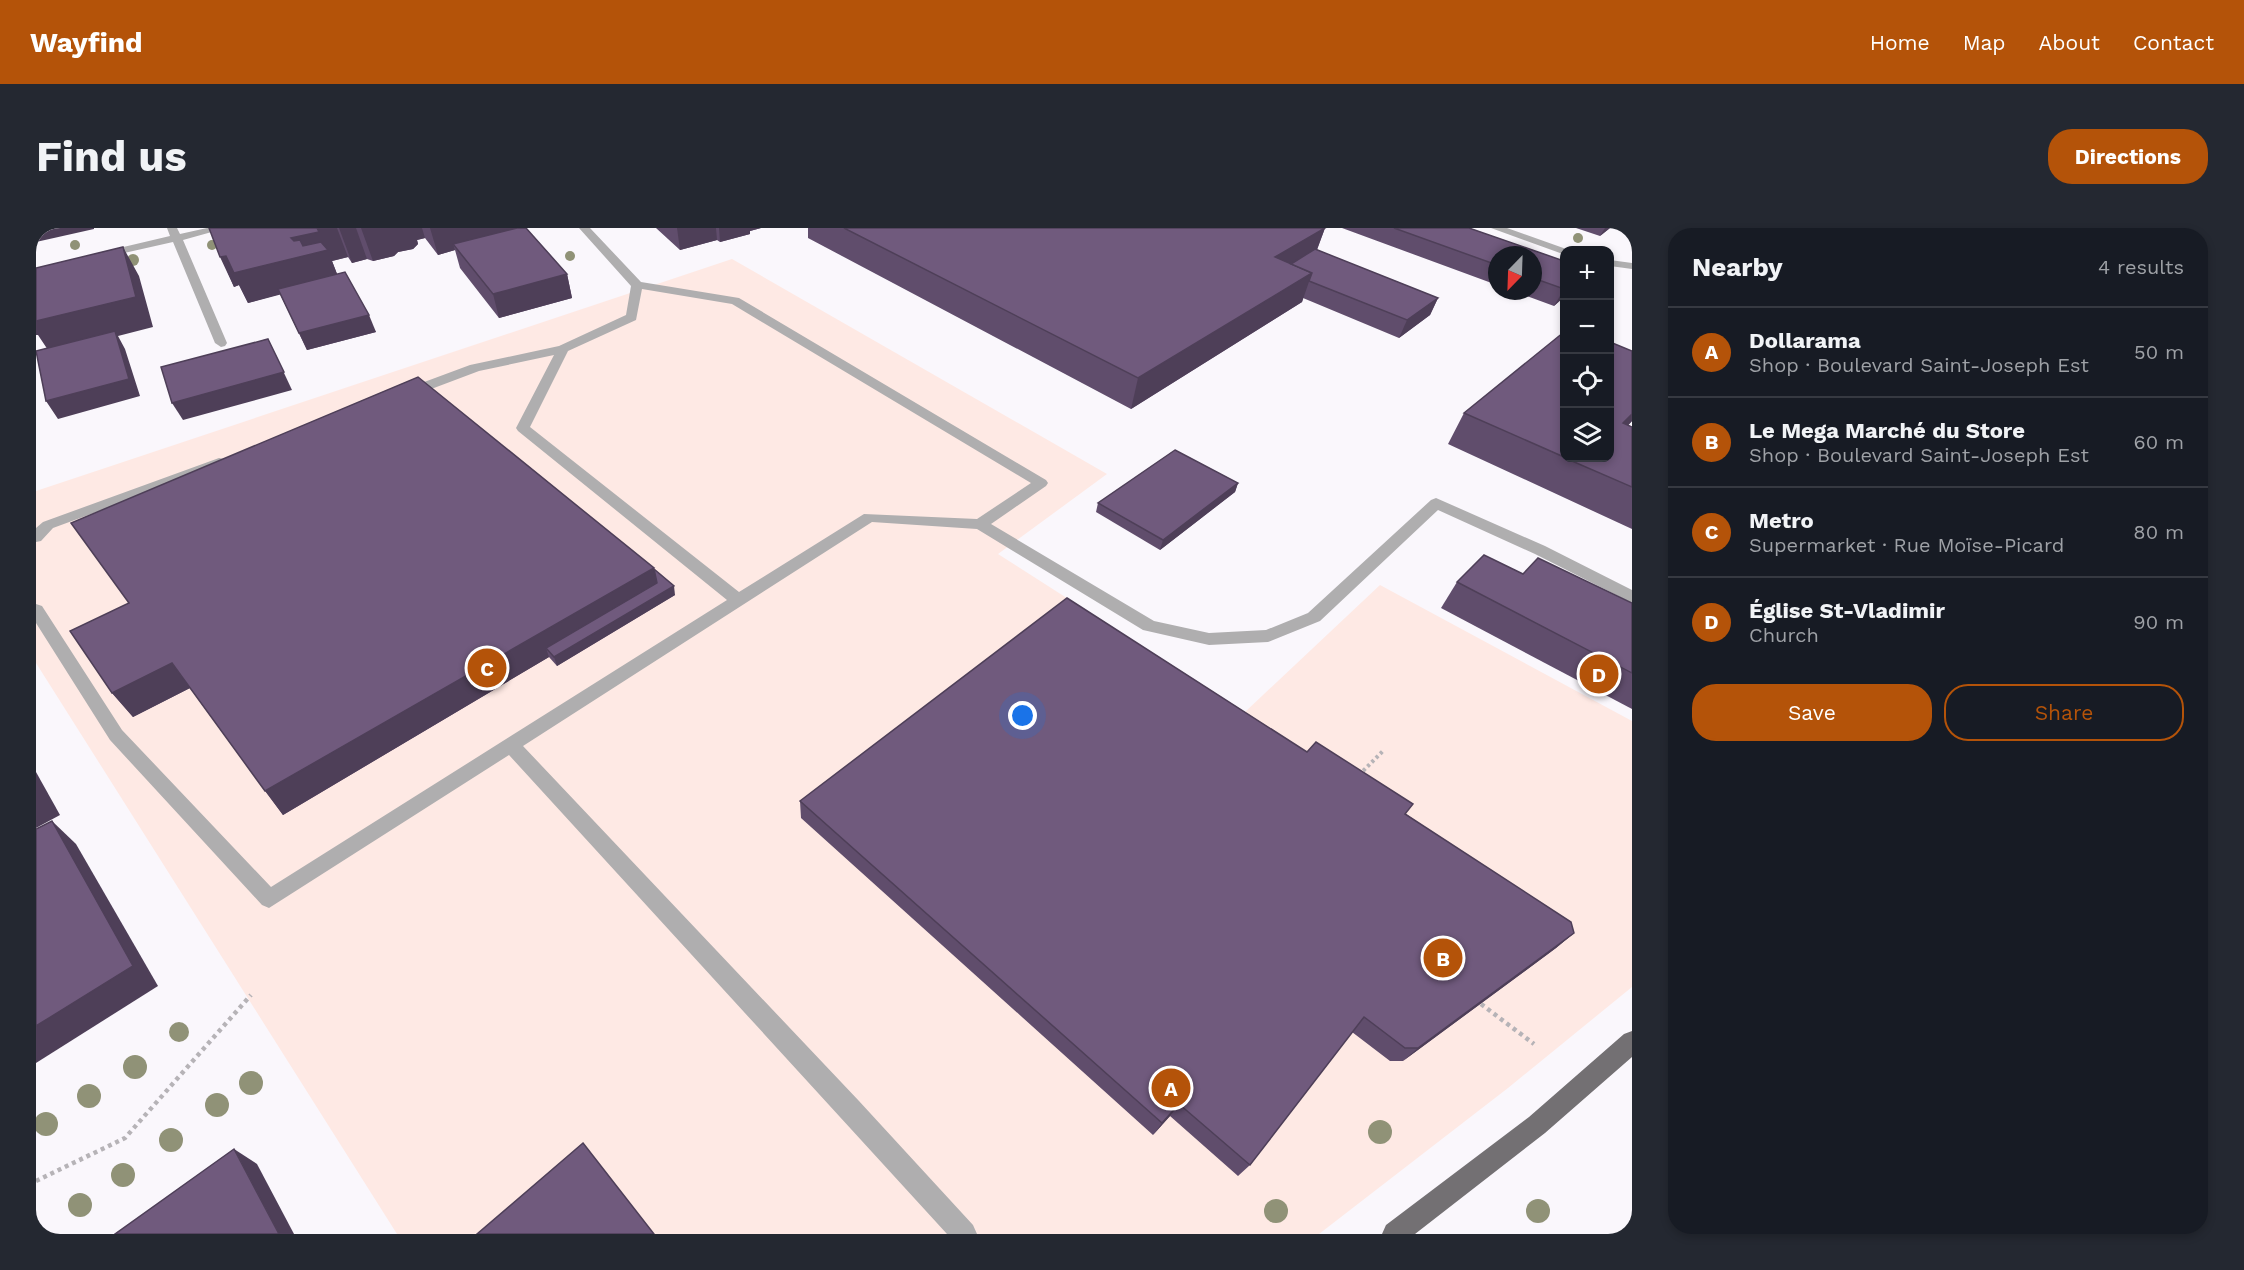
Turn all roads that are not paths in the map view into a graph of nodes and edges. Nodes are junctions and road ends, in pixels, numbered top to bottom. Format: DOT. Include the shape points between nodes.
graph roads {
  1 [pos="220,228"];
  2 [pos="584,228"];
  3 [pos="1496,228"];
  4 [pos="174,233"];
  5 [pos="1560,250"];
  6 [pos="90,258"];
  7 [pos="1614,264"];
  8 [pos="1632,266"];
  9 [pos="637,285"];
  10 [pos="220,343"];
  11 [pos="563,349"];
  12 [pos="396,397"];
  13 [pos="228,459"];
  14 [pos="980,524"];
  15 [pos="36,537"];
  16 [pos="1632,597"];
  17 [pos="738,600"];
  18 [pos="36,610"];
  19 [pos="511,745"];
  20 [pos="1632,1042"];
  21 [pos="964,1234"];
  22 [pos="1395,1234"];
  1 -- 4 [label="street"];
  2 -- 9 [label="street"];
  3 -- 5 [label="street"];
  4 -- 6 [label="street"];
  4 -- 10 [label="street"];
  7 -- 8 [label="street"];
  9 -- 11 [label="street" via="632,317"];
  9 -- 14 [label="street" via="735,301 1041,483"];
  11 -- 12 [label="street" via="475,368"];
  11 -- 17 [label="street" via="523,428"];
  13 -- 15 [label="street" via="48,525"];
  14 -- 16 [label="street" via="1149,626 1209,639 1268,636 1314,617 1436,503"];
  14 -- 17 [label="street" via="869,517"];
  17 -- 19 [label="street"];
  18 -- 19 [label="street" via="116,735 269,899"];
  19 -- 21 [label="street"];
  20 -- 22 [label="main road" via="1538,1125"];
}
